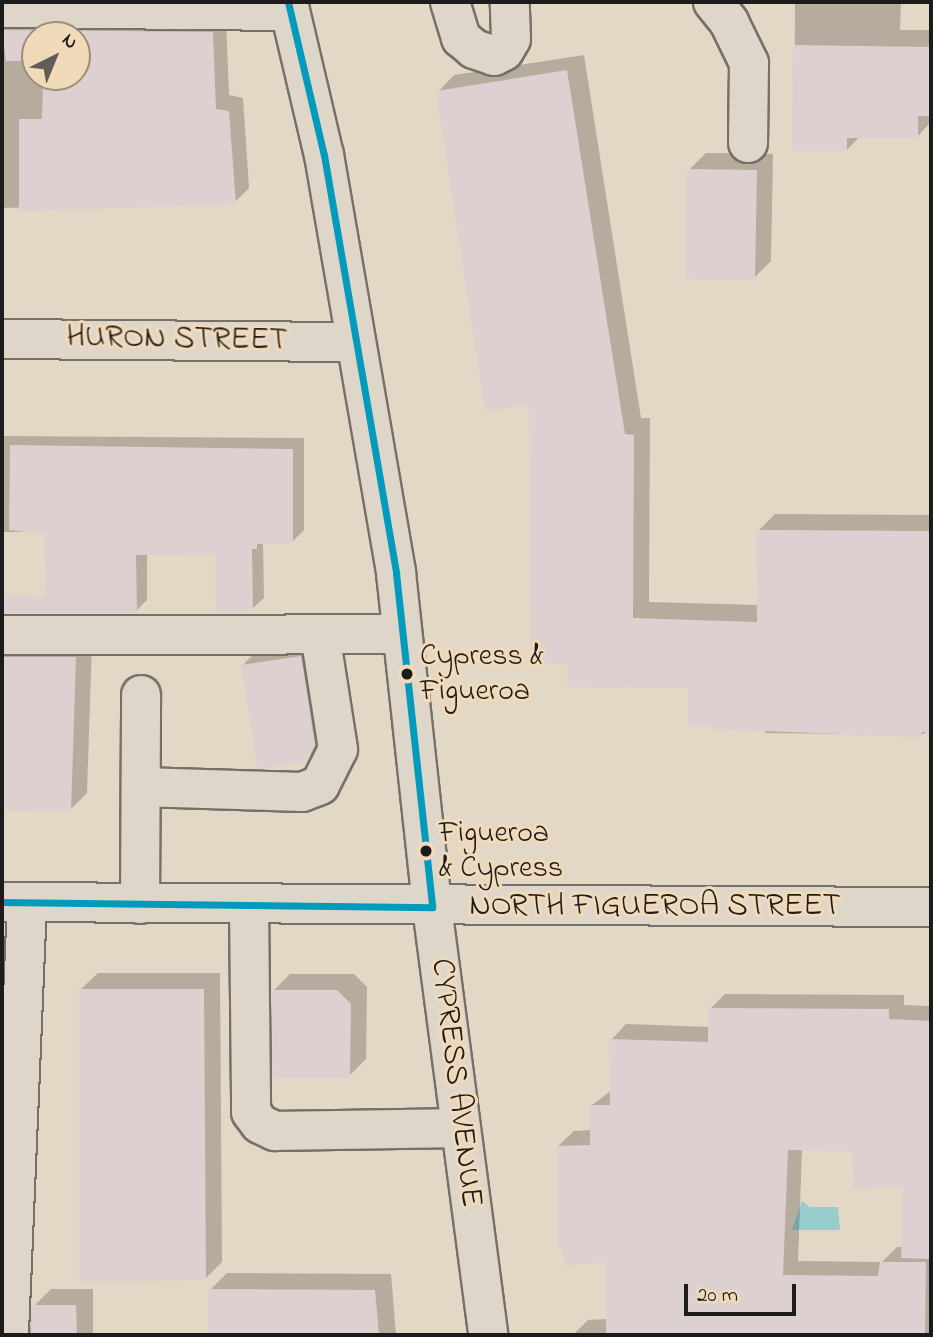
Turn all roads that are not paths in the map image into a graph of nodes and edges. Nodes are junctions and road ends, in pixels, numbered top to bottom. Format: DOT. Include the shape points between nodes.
graph roads {
  1 [pos="450,2"];
  2 [pos="510,2"];
  3 [pos="713,2"];
  4 [pos="289,6"];
  5 [pos="2,8"];
  6 [pos="748,143"];
  7 [pos="2,339"];
  8 [pos="353,342"];
  9 [pos="320,634"];
  10 [pos="402,634"];
  11 [pos="2,635"];
  12 [pos="141,695"];
  13 [pos="141,787"];
  14 [pos="14,902"];
  15 [pos="140,904"];
  16 [pos="249,905"];
  17 [pos="432,907"];
  18 [pos="931,907"];
  19 [pos="461,1128"];
  20 [pos="6,1333"];
  21 [pos="488,1335"];
  1 -- 2 [label="street" via="461,38 494,56 504,51 511,39"];
  3 -- 6 [label="street" via="729,22 749,63"];
  4 -- 5 [label="street"];
  4 -- 8 [label="street, CYPRESS AVENUE" via="324,155"];
  7 -- 8 [label="street, HURON STREET"];
  8 -- 10 [label="street, CYPRESS AVENUE" via="388,526"];
  9 -- 10 [label="street"];
  9 -- 11 [label="street"];
  9 -- 13 [label="street" via="338,749 320,785 302,793"];
  10 -- 17 [label="street, CYPRESS AVENUE"];
  12 -- 13 [label="street"];
  13 -- 15 [label="street"];
  14 -- 15 [label="street, NORTH FIGUEROA STREET"];
  14 -- 20 [label="street"];
  15 -- 16 [label="street, NORTH FIGUEROA STREET"];
  16 -- 17 [label="street, NORTH FIGUEROA STREET"];
  16 -- 19 [label="street" via="251,1112 260,1124 275,1130"];
  17 -- 18 [label="street, NORTH FIGUEROA STREET"];
  17 -- 19 [label="street, CYPRESS AVENUE"];
  19 -- 21 [label="street, CYPRESS AVENUE"];
}
